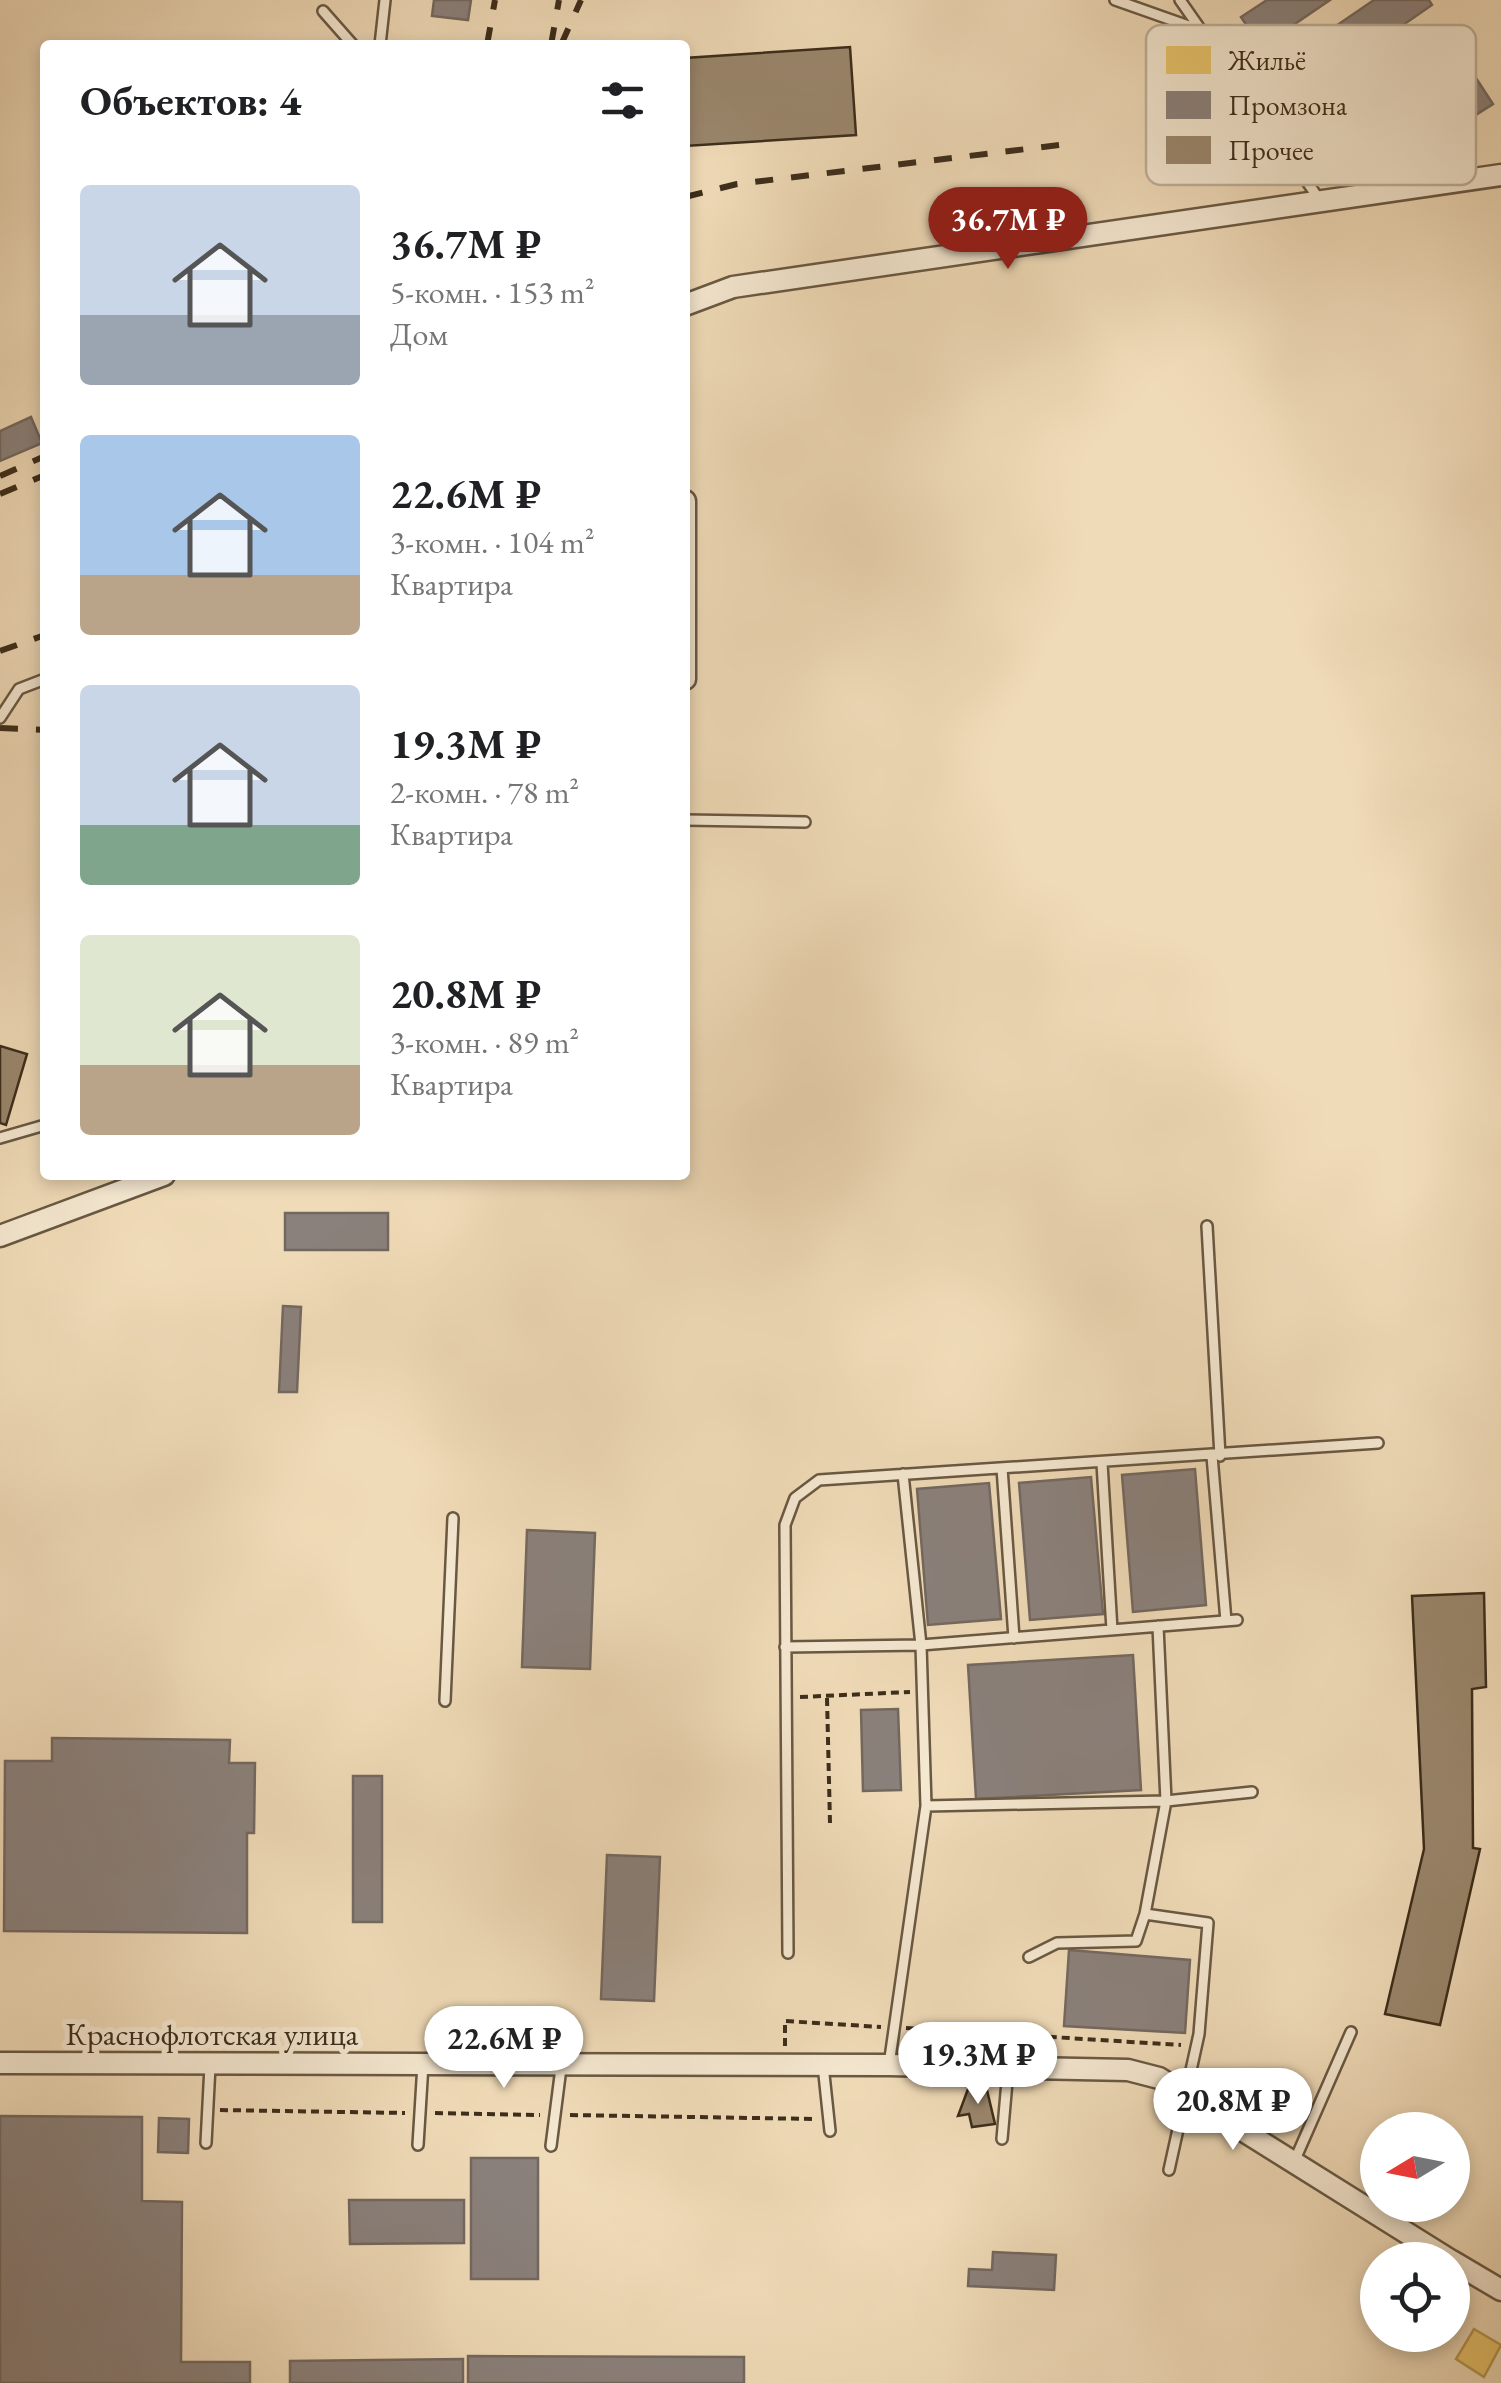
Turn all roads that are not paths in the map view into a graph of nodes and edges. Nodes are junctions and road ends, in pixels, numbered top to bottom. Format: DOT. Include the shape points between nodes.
graph roads {
  1 [pos="385,0"];
  2 [pos="1114,0"];
  3 [pos="1180,0"];
  4 [pos="323,11"];
  5 [pos="1186,25"];
  6 [pos="1197,25"];
  7 [pos="349,40"];
  8 [pos="381,40"];
  9 [pos="1501,175"];
  10 [pos="1476,178"];
  11 [pos="1309,185"];
  12 [pos="1429,185"];
  13 [pos="1320,200"];
  14 [pos="690,302"];
  15 [pos="40,681"];
  16 [pos="0,718"];
  17 [pos="690,820"];
  18 [pos="805,822"];
  19 [pos="40,1126"];
  20 [pos="0,1138"];
  21 [pos="151,1180"];
  22 [pos="1207,1226"];
  23 [pos="0,1236"];
  24 [pos="1378,1443"];
  25 [pos="1216,1456"];
  26 [pos="1102,1462"];
  27 [pos="1002,1468"];
  28 [pos="904,1474"];
  29 [pos="453,1518"];
  30 [pos="1238,1620"];
  31 [pos="1226,1621"];
  32 [pos="1158,1626"];
  33 [pos="1112,1630"];
  34 [pos="1014,1638"];
  35 [pos="921,1645"];
  36 [pos="785,1648"];
  37 [pos="445,1701"];
  38 [pos="1252,1792"];
  39 [pos="1166,1800"];
  40 [pos="926,1806"];
  41 [pos="1145,1914"];
  42 [pos="788,1953"];
  43 [pos="1028,1957"];
  44 [pos="1351,2032"];
  45 [pos="0,2063"];
  46 [pos="423,2064"];
  47 [pos="823,2065"];
  48 [pos="889,2065"];
  49 [pos="210,2066"];
  50 [pos="561,2068"];
  51 [pos="1008,2068"];
  52 [pos="1188,2095"];
  53 [pos="830,2131"];
  54 [pos="1002,2138"];
  55 [pos="206,2143"];
  56 [pos="418,2145"];
  57 [pos="551,2146"];
  58 [pos="1294,2162"];
  59 [pos="1169,2170"];
  60 [pos="1421,2242"];
  61 [pos="1470,2272"];
  62 [pos="1501,2290"];
  1 -- 8 [label="lane"];
  2 -- 5 [label="lane"];
  3 -- 6 [label="lane"];
  4 -- 7 [label="lane"];
  9 -- 10 [label="street"];
  11 -- 13 [label="lane"];
  12 -- 13 [label="street"];
  13 -- 14 [label="street" via="732,288"];
  15 -- 16 [label="lane" via="19,689"];
  17 -- 18 [label="lane"];
  19 -- 20 [label="lane"];
  21 -- 23 [label="street"];
  22 -- 25 [label="lane"];
  24 -- 25 [label="lane"];
  25 -- 26 [label="lane"];
  25 -- 31 [label="lane"];
  26 -- 27 [label="lane"];
  26 -- 33 [label="lane"];
  27 -- 28 [label="lane"];
  27 -- 34 [label="lane"];
  28 -- 35 [label="lane"];
  28 -- 36 [label="lane" via="819,1480 794,1498 785,1525"];
  29 -- 37 [label="lane"];
  30 -- 31 [label="lane"];
  31 -- 32 [label="lane"];
  32 -- 33 [label="lane"];
  32 -- 39 [label="lane"];
  33 -- 34 [label="lane"];
  34 -- 35 [label="lane"];
  35 -- 36 [label="lane"];
  35 -- 40 [label="lane"];
  36 -- 42 [label="lane"];
  38 -- 39 [label="lane"];
  39 -- 40 [label="lane"];
  39 -- 41 [label="lane"];
  40 -- 48 [label="lane"];
  41 -- 43 [label="lane" via="1136,1940 1057,1943"];
  41 -- 52 [label="lane" via="1208,1923"];
  44 -- 58 [label="lane"];
  45 -- 49 [label="street, Краснофлотская улица"];
  46 -- 49 [label="street, Краснофлотская улица"];
  46 -- 50 [label="street, Краснофлотская улица"];
  46 -- 56 [label="lane"];
  47 -- 48 [label="street, Краснофлотская улица"];
  47 -- 50 [label="street, Краснофлотская улица"];
  47 -- 53 [label="lane"];
  48 -- 51 [label="street, Краснофлотская улица"];
  49 -- 55 [label="lane"];
  50 -- 57 [label="lane"];
  51 -- 52 [label="street, Краснофлотская улица" via="1128,2070"];
  51 -- 54 [label="lane"];
  52 -- 58 [label="street, Краснофлотская улица"];
  52 -- 59 [label="lane"];
  58 -- 60 [label="street, Краснофлотская улица"];
  61 -- 62 [label="street, Краснофлотская улица"];
}
